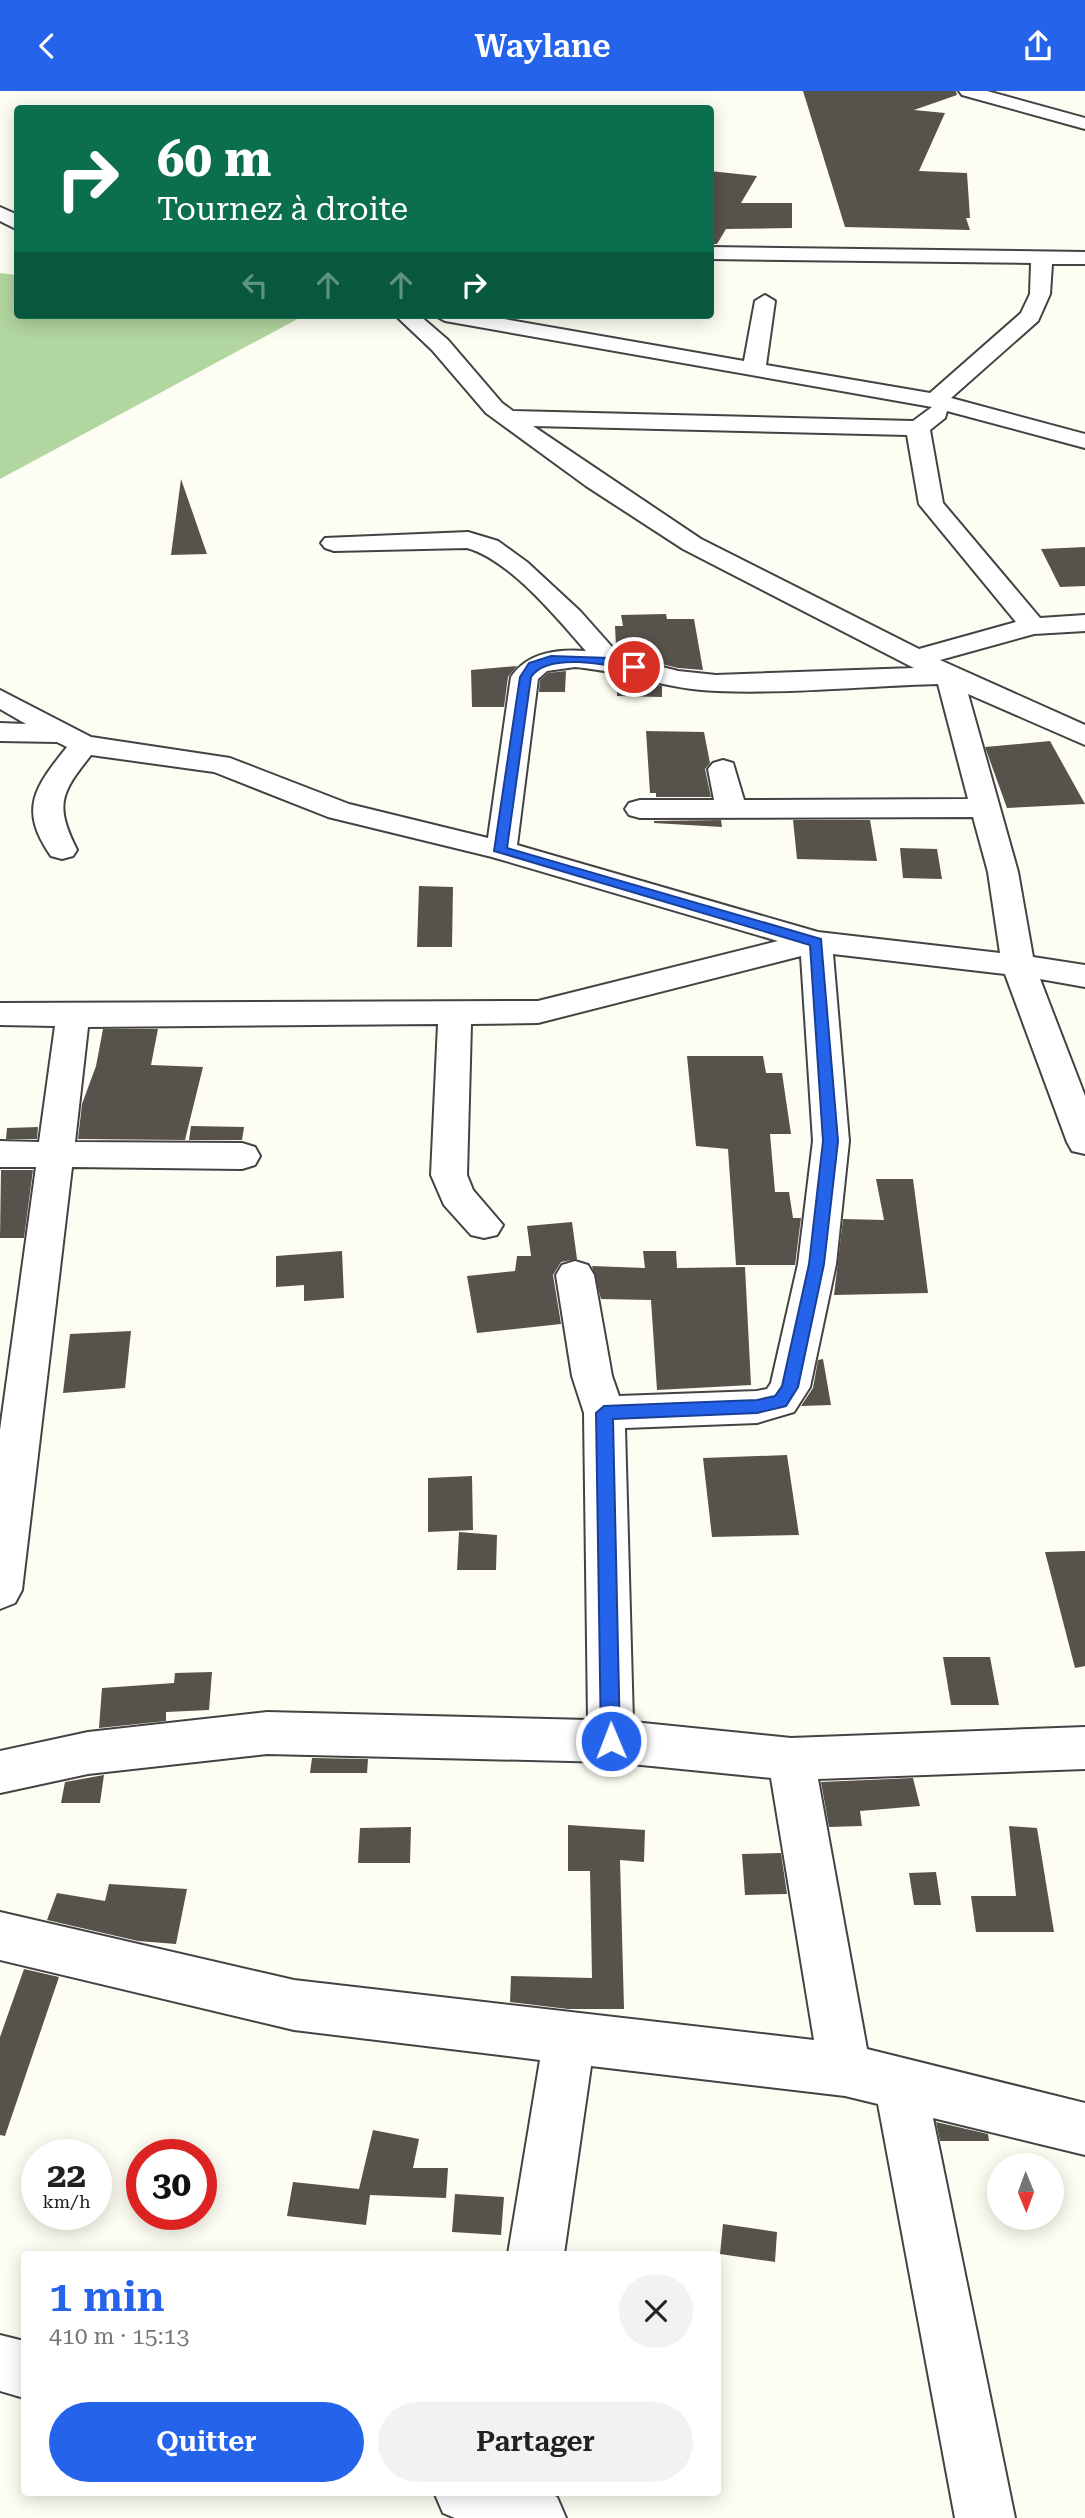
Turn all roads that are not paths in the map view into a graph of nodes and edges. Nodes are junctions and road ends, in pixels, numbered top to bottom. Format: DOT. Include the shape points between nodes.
graph roads {
  1 [pos="968,91"];
  2 [pos="1085,124"];
  3 [pos="714,253"];
  4 [pos="1042,256"];
  5 [pos="1085,258"];
  6 [pos="765,302"];
  7 [pos="411,319"];
  8 [pos="468,319"];
  9 [pos="754,368"];
  10 [pos="945,403"];
  11 [pos="508,418"];
  12 [pos="918,428"];
  13 [pos="1085,441"];
  14 [pos="334,543"];
  15 [pos="1085,623"];
  16 [pos="1033,626"];
  17 [pos="916,658"];
  18 [pos="610,661"];
  19 [pos="949,675"];
  20 [pos="0,698"];
  21 [pos="0,732"];
  22 [pos="1085,736"];
  23 [pos="72,739"];
  24 [pos="723,769"];
  25 [pos="640,809"];
  26 [pos="986,809"];
  27 [pos="731,811"];
  28 [pos="62,850"];
  29 [pos="500,851"];
  30 [pos="816,942"];
  31 [pos="1018,965"];
  32 [pos="1085,977"];
  33 [pos="455,1013"];
  34 [pos="0,1014"];
  35 [pos="73,1016"];
  36 [pos="1085,1142"];
  37 [pos="0,1154"];
  38 [pos="56,1156"];
  39 [pos="242,1156"];
  40 [pos="484,1224"];
  41 [pos="575,1275"];
  42 [pos="604,1413"];
  43 [pos="0,1590"];
  44 [pos="611,1741"];
  45 [pos="1085,1748"];
  46 [pos="791,1759"];
  47 [pos="0,1772"];
  48 [pos="0,1936"];
  49 [pos="569,2036"];
  50 [pos="845,2070"];
  51 [pos="900,2084"];
  52 [pos="1085,2129"];
  53 [pos="536,2251"];
  54 [pos="0,2363"];
  55 [pos="21,2368"];
  56 [pos="985,2518"];
  1 -- 2 [label="street"];
  3 -- 4 [label="street"];
  4 -- 5 [label="street"];
  4 -- 10 [label="street" via="1040,294 1030,316"];
  6 -- 9 [label="street"];
  7 -- 11 [label="street"];
  8 -- 9 [label="street"];
  9 -- 10 [label="street"];
  10 -- 12 [label="street"];
  10 -- 13 [label="street"];
  11 -- 12 [label="street"];
  11 -- 17 [label="street" via="692,544"];
  12 -- 16 [label="street" via="931,504"];
  14 -- 18 [label="street" via="468,540 489,546 571,617"];
  15 -- 16 [label="street"];
  16 -- 17 [label="street"];
  17 -- 19 [label="street"];
  18 -- 19 [label="street" via="716,683"];
  18 -- 29 [label="street" via="551,659 533,666 525,677"];
  19 -- 22 [label="street"];
  19 -- 26 [label="street"];
  20 -- 23 [label="street"];
  21 -- 23 [label="street"];
  23 -- 28 [label="street" via="44,806"];
  23 -- 29 [label="street" via="220,764 339,811"];
  24 -- 27 [label="street"];
  25 -- 27 [label="street"];
  26 -- 27 [label="street"];
  26 -- 31 [label="street" via="1003,873"];
  29 -- 30 [label="street"];
  30 -- 31 [label="street"];
  30 -- 33 [label="street" via="538,1012"];
  30 -- 42 [label="street" via="831,1141 817,1264 790,1387 780,1401 757,1407"];
  31 -- 32 [label="street"];
  31 -- 36 [label="street"];
  33 -- 35 [label="street"];
  33 -- 40 [label="street" via="449,1175 457,1196"];
  34 -- 35 [label="street"];
  35 -- 38 [label="street"];
  37 -- 38 [label="street"];
  38 -- 39 [label="street"];
  38 -- 43 [label="street"];
  41 -- 42 [label="street" via="592,1376"];
  42 -- 44 [label="street"];
  44 -- 46 [label="street"];
  44 -- 47 [label="street" via="267,1733 88,1753"];
  45 -- 46 [label="street"];
  46 -- 50 [label="street"];
  48 -- 49 [label="street" via="293,2005"];
  49 -- 50 [label="street"];
  49 -- 53 [label="street"];
  50 -- 51 [label="street"];
  51 -- 52 [label="street"];
  51 -- 56 [label="street"];
  54 -- 55 [label="street"];
}
